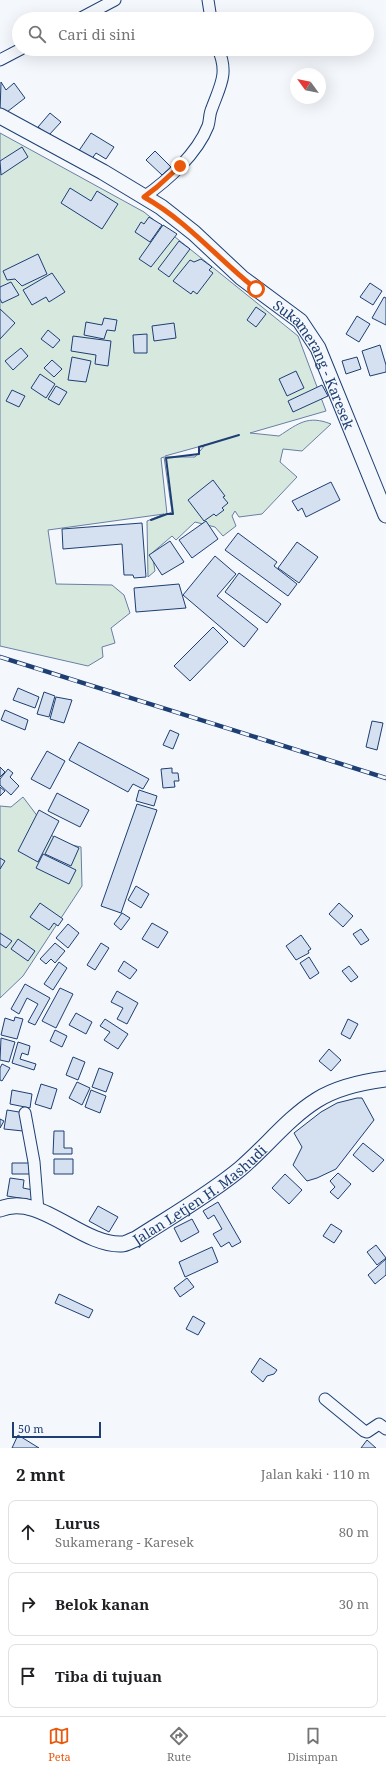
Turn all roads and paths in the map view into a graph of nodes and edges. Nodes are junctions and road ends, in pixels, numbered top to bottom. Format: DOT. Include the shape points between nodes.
graph roads {
  1 [pos="115,0"];
  2 [pos="208,0"];
  3 [pos="92,12"];
  4 [pos="210,12"];
  5 [pos="12,54"];
  6 [pos="220,56"];
  7 [pos="0,60"];
  8 [pos="0,116"];
  9 [pos="144,197"];
  10 [pos="386,515"];
  11 [pos="386,1079"];
  12 [pos="25,1113"];
  13 [pos="0,1209"];
  14 [pos="38,1211"];
  15 [pos="325,1399"];
  16 [pos="386,1429"];
  1 -- 3 [label="street"];
  2 -- 4 [label="street"];
  5 -- 7 [label="street"];
  6 -- 9 [label="street" via="224,70 222,84 211,108 208,126 191,154"];
  8 -- 9 [label="street, Sukamerang - Karesek"];
  9 -- 10 [label="street, Sukamerang - Karesek" via="182,223 246,282 290,312 309,333 340,398"];
  11 -- 14 [label="street, Jalan Letjen H. Mashudi" via="344,1088 316,1100 239,1170 136,1239 123,1244 104,1243"];
  12 -- 14 [label="street" via="34,1162"];
  13 -- 14 [label="street, Jalan Letjen H. Mashudi" via="14,1206"];
  15 -- 16 [label="street" via="364,1431 367,1432 379,1424"];
}
